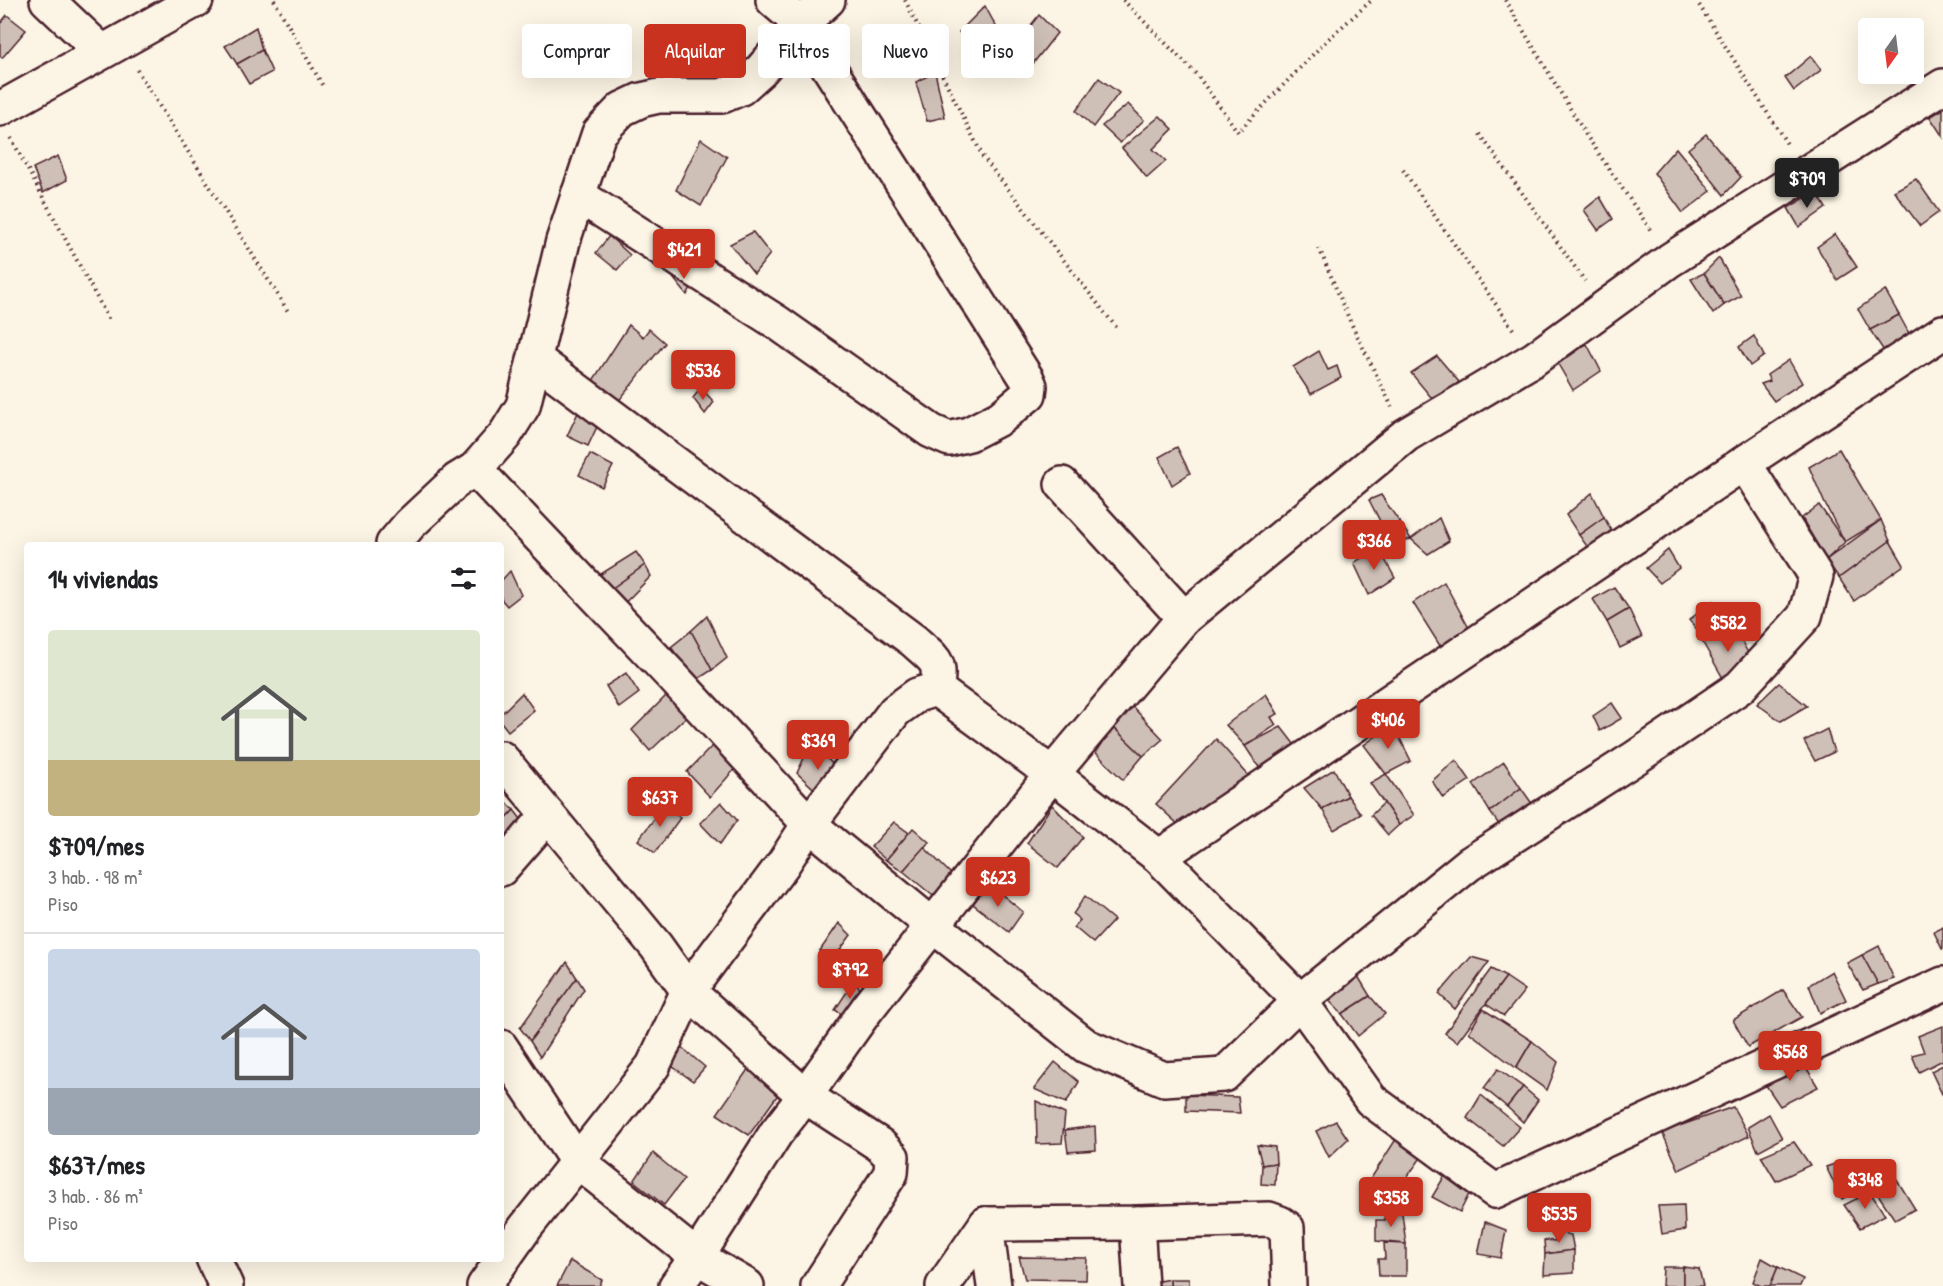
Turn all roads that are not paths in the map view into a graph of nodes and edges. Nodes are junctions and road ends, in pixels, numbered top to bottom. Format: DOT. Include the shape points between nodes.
graph roads {
  1 [pos="47,0"];
  2 [pos="196,0"];
  3 [pos="773,0"];
  4 [pos="828,0"];
  5 [pos="801,24"];
  6 [pos="111,48"];
  7 [pos="758,73"];
  8 [pos="835,78"];
  9 [pos="1943,86"];
  10 [pos="3,119"];
  11 [pos="578,195"];
  12 [pos="1943,332"];
  13 [pos="535,359"];
  14 [pos="1744,463"];
  15 [pos="475,469"];
  16 [pos="1062,484"];
  17 [pos="395,542"];
  18 [pos="1184,618"];
  19 [pos="936,689"];
  20 [pos="504,762"];
  21 [pos="1052,774"];
  22 [pos="548,815"];
  23 [pos="809,824"];
  24 [pos="1159,857"];
  25 [pos="504,866"];
  26 [pos="932,925"];
  27 [pos="1943,984"];
  28 [pos="688,991"];
  29 [pos="1300,1001"];
  30 [pos="504,1052"];
  31 [pos="805,1096"];
  32 [pos="576,1160"];
  33 [pos="1137,1223"];
  34 [pos="986,1224"];
  35 [pos="697,1257"];
  36 [pos="504,1258"];
  37 [pos="215,1262"];
  38 [pos="501,1262"];
  39 [pos="226,1286"];
  40 [pos="484,1286"];
  41 [pos="676,1286"];
  42 [pos="747,1286"];
  43 [pos="818,1286"];
  44 [pos="943,1286"];
  45 [pos="994,1286"];
  46 [pos="1141,1286"];
  47 [pos="1289,1286"];
  1 -- 6 [label="street"];
  2 -- 6 [label="street"];
  3 -- 5 [label="street"];
  4 -- 5 [label="street"];
  6 -- 10 [label="street"];
  7 -- 11 [label="street" via="741,88 722,96 659,96 622,109 599,133"];
  8 -- 11 [label="street" via="1030,386 1029,394 1000,418 969,434 949,439 931,431 778,323"];
  9 -- 18 [label="street" via="1670,260 1534,359 1406,435"];
  11 -- 13 [label="street"];
  12 -- 14 [label="street"];
  13 -- 15 [label="street" via="524,406"];
  13 -- 19 [label="street" via="914,641 936,662"];
  14 -- 24 [label="street"];
  14 -- 29 [label="street" via="1816,576 1805,616 1740,687 1469,864"];
  15 -- 17 [label="street" via="434,501"];
  15 -- 23 [label="street"];
  16 -- 18 [label="street"];
  18 -- 21 [label="street"];
  19 -- 21 [label="street"];
  19 -- 23 [label="street" via="917,695 895,711"];
  20 -- 22 [label="street"];
  21 -- 24 [label="street"];
  21 -- 26 [label="street"];
  22 -- 25 [label="street"];
  22 -- 28 [label="street"];
  23 -- 26 [label="street"];
  23 -- 28 [label="street"];
  24 -- 29 [label="street"];
  26 -- 29 [label="street" via="1086,1046 1164,1079 1224,1075"];
  26 -- 31 [label="street"];
  27 -- 29 [label="street" via="1495,1191 1371,1100"];
  28 -- 31 [label="street"];
  28 -- 32 [label="street" via="653,1066"];
  30 -- 32 [label="street"];
  31 -- 35 [label="street"];
  31 -- 43 [label="street" via="892,1157 891,1173"];
  32 -- 35 [label="street"];
  32 -- 36 [label="street"];
  33 -- 34 [label="street"];
  33 -- 46 [label="street"];
  33 -- 47 [label="street" via="1280,1223 1287,1228"];
  34 -- 44 [label="street"];
  34 -- 45 [label="street"];
  35 -- 41 [label="street"];
  35 -- 42 [label="street"];
  37 -- 39 [label="street"];
  38 -- 40 [label="street"];
}
